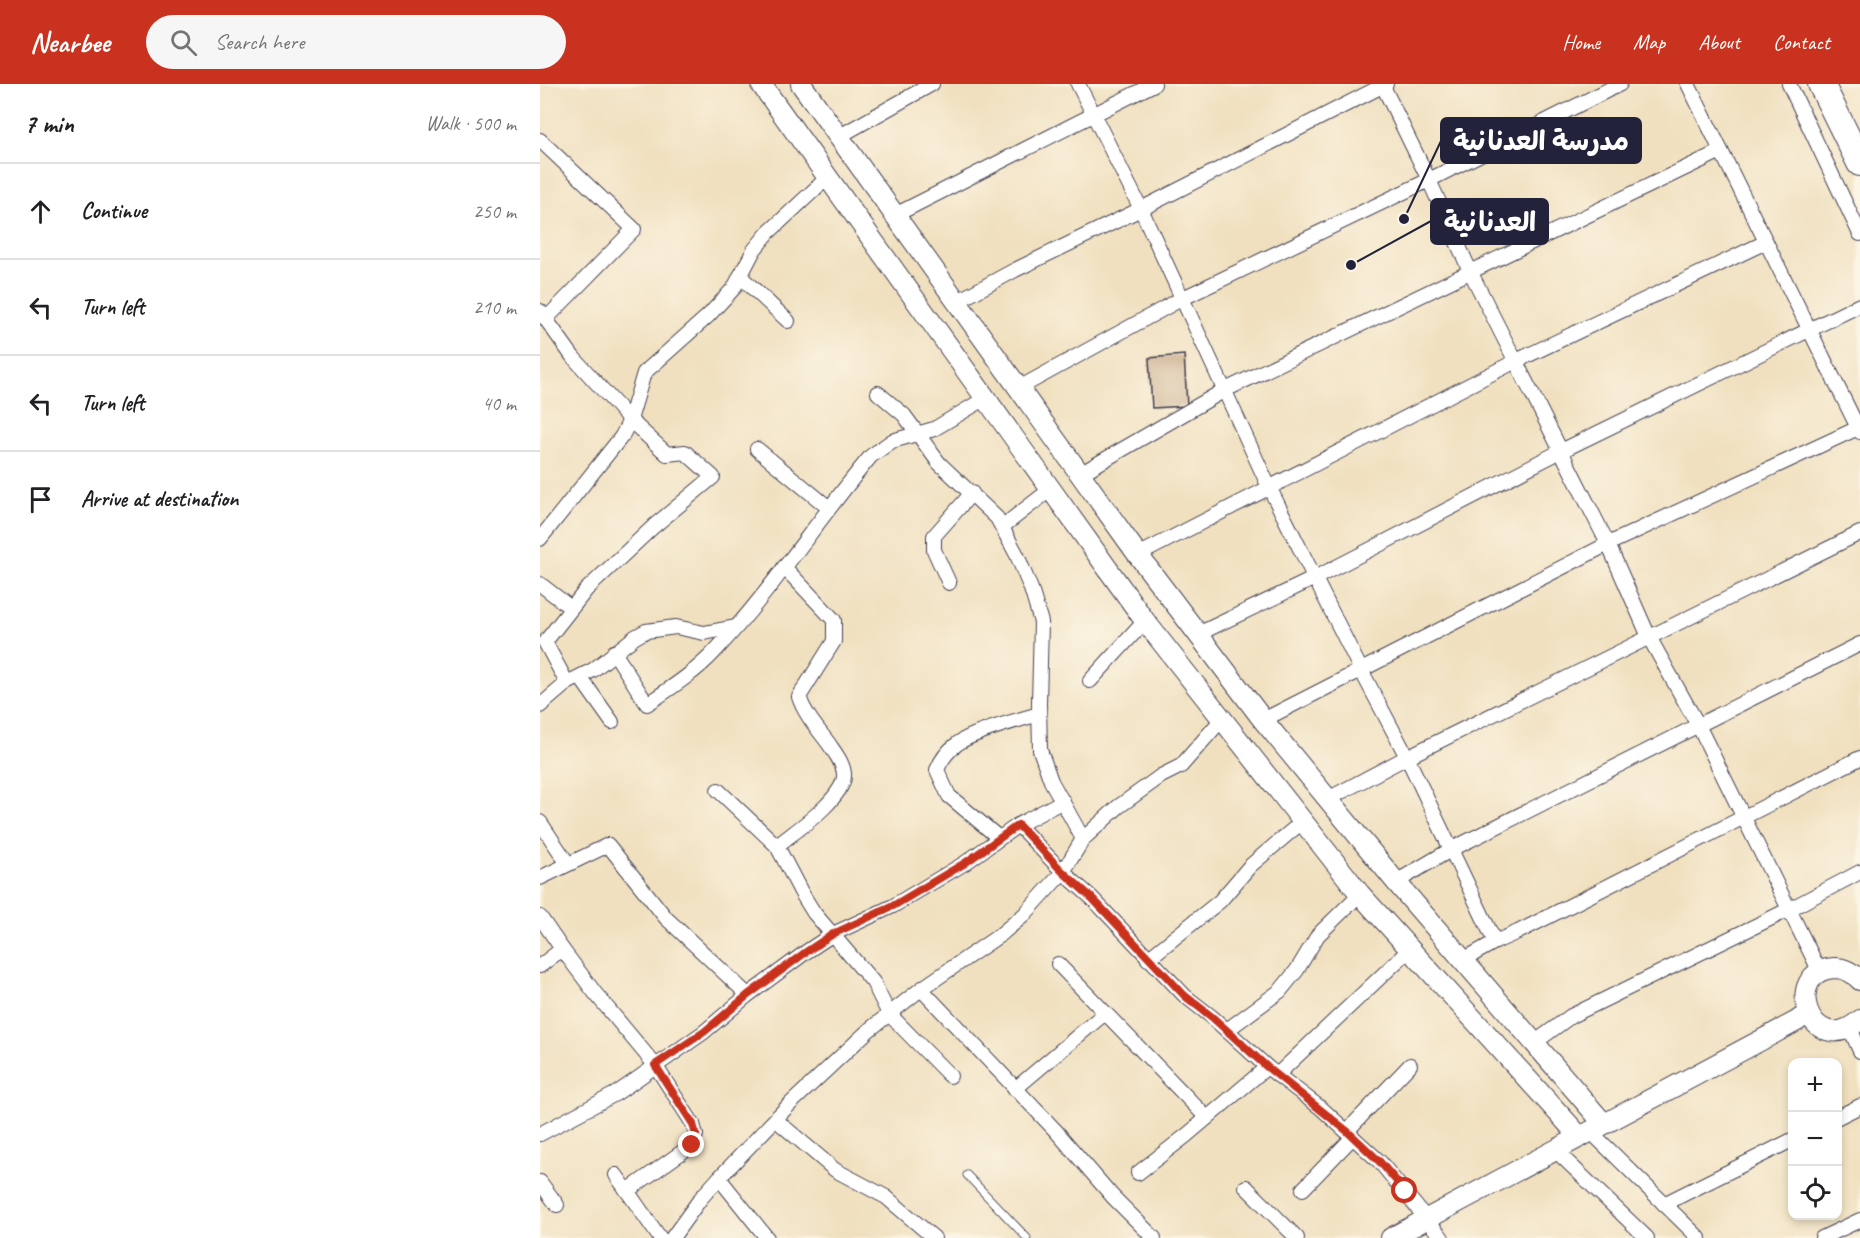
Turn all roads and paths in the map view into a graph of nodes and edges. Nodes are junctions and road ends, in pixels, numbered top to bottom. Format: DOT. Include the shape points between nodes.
graph roads {
  1 [pos="761,84"];
  2 [pos="932,84"];
  3 [pos="1078,84"];
  4 [pos="1154,84"];
  5 [pos="1384,84"];
  6 [pos="1620,84"];
  7 [pos="1688,84"];
  8 [pos="1789,84"];
  9 [pos="1821,84"];
  10 [pos="804,88"];
  11 [pos="780,110"];
  12 [pos="1092,114"];
  13 [pos="838,137"];
  14 [pos="540,140"];
  15 [pos="1721,151"];
  16 [pos="1860,163"];
  17 [pos="828,177"];
  18 [pos="1429,180"];
  19 [pos="1141,209"];
  20 [pos="895,215"];
  21 [pos="1860,234"];
  22 [pos="1766,242"];
  23 [pos="1470,271"];
  24 [pos="740,276"];
  25 [pos="1181,299"];
  26 [pos="958,301"];
  27 [pos="1860,305"];
  28 [pos="542,314"];
  29 [pos="788,321"];
  30 [pos="1810,331"];
  31 [pos="1515,361"];
  32 [pos="1019,388"];
  33 [pos="1223,390"];
  34 [pos="878,393"];
  35 [pos="986,398"];
  36 [pos="630,420"];
  37 [pos="1859,430"];
  38 [pos="919,434"];
  39 [pos="757,449"];
  40 [pos="1561,451"];
  41 [pos="1080,474"];
  42 [pos="1269,487"];
  43 [pos="1050,489"];
  44 [pos="972,493"];
  45 [pos="830,508"];
  46 [pos="1002,527"];
  47 [pos="1860,533"];
  48 [pos="540,539"];
  49 [pos="1608,544"];
  50 [pos="1138,555"];
  51 [pos="784,567"];
  52 [pos="1315,578"];
  53 [pos="949,583"];
  54 [pos="540,584"];
  55 [pos="571,608"];
  56 [pos="1145,621"];
  57 [pos="735,627"];
  58 [pos="1198,634"];
  59 [pos="1649,637"];
  60 [pos="1860,644"];
  61 [pos="614,652"];
  62 [pos="1361,670"];
  63 [pos="580,677"];
  64 [pos="1090,681"];
  65 [pos="567,683"];
  66 [pos="540,706"];
  67 [pos="1039,714"];
  68 [pos="1222,719"];
  69 [pos="1263,720"];
  70 [pos="612,722"];
  71 [pos="1699,726"];
  72 [pos="1236,736"];
  73 [pos="1407,757"];
  74 [pos="1860,758"];
  75 [pos="718,790"];
  76 [pos="1328,799"];
  77 [pos="1063,801"];
  78 [pos="1742,816"];
  79 [pos="1303,821"];
  80 [pos="540,822"];
  81 [pos="1018,825"];
  82 [pos="999,838"];
  83 [pos="1083,839"];
  84 [pos="777,846"];
  85 [pos="1452,849"];
  86 [pos="568,864"];
  87 [pos="1063,872"];
  88 [pos="1860,872"];
  89 [pos="540,878"];
  90 [pos="1396,882"];
  91 [pos="1360,894"];
  92 [pos="1788,910"];
  93 [pos="540,917"];
  94 [pos="833,934"];
  95 [pos="1495,942"];
  96 [pos="562,949"];
  97 [pos="1410,949"];
  98 [pos="1148,959"];
  99 [pos="1463,960"];
  100 [pos="1058,964"];
  101 [pos="540,966"];
  102 [pos="1820,972"];
  103 [pos="1860,980"];
  104 [pos="921,989"];
  105 [pos="748,995"];
  106 [pos="1105,1013"];
  107 [pos="1808,1013"];
  108 [pos="889,1014"];
  109 [pos="1855,1024"];
  110 [pos="1227,1030"];
  111 [pos="1534,1043"];
  112 [pos="1860,1050"];
  113 [pos="655,1065"];
  114 [pos="1410,1065"];
  115 [pos="1272,1071"];
  116 [pos="950,1076"];
  117 [pos="1015,1089"];
  118 [pos="1860,1106"];
  119 [pos="1842,1116"];
  120 [pos="1207,1118"];
  121 [pos="776,1120"];
  122 [pos="1591,1131"];
  123 [pos="540,1134"];
  124 [pos="1350,1134"];
  125 [pos="1788,1142"];
  126 [pos="1556,1150"];
  127 [pos="1138,1173"];
  128 [pos="616,1175"];
  129 [pos="967,1175"];
  130 [pos="719,1178"];
  131 [pos="540,1182"];
  132 [pos="1246,1187"];
  133 [pos="1303,1188"];
  134 [pos="627,1191"];
  135 [pos="1664,1204"];
  136 [pos="557,1205"];
  137 [pos="1426,1218"];
  138 [pos="1860,1220"];
  139 [pos="660,1238"];
  140 [pos="672,1238"];
  141 [pos="767,1238"];
  142 [pos="934,1238"];
  143 [pos="1027,1238"];
  144 [pos="1154,1238"];
  145 [pos="1297,1238"];
  146 [pos="1392,1238"];
  147 [pos="1442,1238"];
  148 [pos="1647,1238"];
  149 [pos="1699,1238"];
  150 [pos="1822,1238"];
  1 -- 11 [label="street"];
  2 -- 13 [label="street"];
  3 -- 12 [label="street"];
  4 -- 12 [label="street"];
  5 -- 18 [label="street"];
  5 -- 19 [label="street"];
  6 -- 18 [label="street"];
  7 -- 15 [label="street"];
  8 -- 21 [label="street"];
  9 -- 16 [label="highway"];
  10 -- 11 [label="street"];
  10 -- 13 [label="street"];
  11 -- 17 [label="street"];
  12 -- 19 [label="street"];
  12 -- 20 [label="street"];
  13 -- 20 [label="street"];
  14 -- 28 [label="street" via="634,229"];
  15 -- 22 [label="street"];
  15 -- 23 [label="street"];
  17 -- 24 [label="street" via="768,232"];
  17 -- 35 [label="street"];
  18 -- 23 [label="street"];
  18 -- 25 [label="street"];
  19 -- 25 [label="street"];
  19 -- 26 [label="street"];
  20 -- 26 [label="street"];
  22 -- 30 [label="street"];
  22 -- 31 [label="street"];
  23 -- 31 [label="street"];
  23 -- 33 [label="street"];
  24 -- 29 [label="street"];
  24 -- 36 [label="street" via="708,316 644,373"];
  25 -- 32 [label="street"];
  25 -- 33 [label="street"];
  26 -- 32 [label="street"];
  27 -- 30 [label="street"];
  28 -- 36 [label="street" via="573,357"];
  30 -- 37 [label="street"];
  30 -- 40 [label="street"];
  31 -- 40 [label="street"];
  31 -- 42 [label="street"];
  32 -- 41 [label="street"];
  33 -- 41 [label="street"];
  33 -- 42 [label="street"];
  34 -- 38 [label="street"];
  35 -- 38 [label="street"];
  35 -- 43 [label="street"];
  36 -- 48 [label="street" via="622,436"];
  36 -- 55 [label="street" via="667,454 685,452 713,477 654,526"];
  37 -- 49 [label="street"];
  38 -- 44 [label="street" via="939,463"];
  38 -- 45 [label="street" via="892,441 871,456"];
  39 -- 45 [label="street"];
  40 -- 49 [label="street"];
  40 -- 52 [label="street"];
  41 -- 50 [label="street"];
  42 -- 50 [label="street"];
  42 -- 52 [label="street"];
  43 -- 46 [label="street"];
  43 -- 56 [label="street"];
  44 -- 46 [label="street"];
  44 -- 53 [label="street" via="934,536 934,550"];
  45 -- 51 [label="street"];
  46 -- 67 [label="street" via="1032,589 1041,622"];
  47 -- 59 [label="street"];
  49 -- 59 [label="street"];
  49 -- 62 [label="street"];
  50 -- 58 [label="street"];
  51 -- 57 [label="street"];
  51 -- 84 [label="street" via="834,620 834,641 799,697 803,710 840,759 844,777 838,793"];
  52 -- 58 [label="street"];
  52 -- 62 [label="street"];
  54 -- 55 [label="street"];
  55 -- 65 [label="street" via="545,642"];
  56 -- 64 [label="street"];
  56 -- 68 [label="street"];
  57 -- 61 [label="street" via="704,633 676,627 646,631"];
  57 -- 61 [label="street" via="678,684 646,704"];
  58 -- 69 [label="street"];
  59 -- 71 [label="street"];
  59 -- 73 [label="street"];
  60 -- 71 [label="street"];
  61 -- 63 [label="street"];
  62 -- 69 [label="street"];
  62 -- 73 [label="street"];
  63 -- 65 [label="street"];
  63 -- 70 [label="street"];
  65 -- 66 [label="street"];
  67 -- 77 [label="street" via="1040,750"];
  67 -- 82 [label="street" via="958,742 937,770 949,796"];
  68 -- 72 [label="street"];
  68 -- 83 [label="street" via="1180,766 1118,807"];
  69 -- 72 [label="street"];
  69 -- 76 [label="street"];
  71 -- 78 [label="street"];
  71 -- 85 [label="street"];
  72 -- 79 [label="street"];
  73 -- 76 [label="street"];
  73 -- 85 [label="street"];
  74 -- 78 [label="street"];
  75 -- 84 [label="street"];
  76 -- 90 [label="street"];
  77 -- 81 [label="street"];
  77 -- 83 [label="street"];
  78 -- 92 [label="street"];
  78 -- 95 [label="street"];
  79 -- 91 [label="street"];
  79 -- 98 [label="street" via="1250,866 1220,901"];
  80 -- 86 [label="street"];
  81 -- 82 [label="street"];
  81 -- 87 [label="street"];
  82 -- 94 [label="street" via="893,906"];
  83 -- 87 [label="street"];
  84 -- 94 [label="street" via="814,913"];
  85 -- 90 [label="street"];
  85 -- 95 [label="street"];
  86 -- 89 [label="street"];
  86 -- 105 [label="street" via="608,845 666,918"];
  87 -- 98 [label="street"];
  87 -- 104 [label="street" via="1000,935"];
  88 -- 92 [label="street"];
  90 -- 99 [label="street"];
  91 -- 97 [label="street"];
  91 -- 110 [label="street" via="1318,935 1280,991"];
  92 -- 102 [label="street"];
  92 -- 111 [label="street" via="1571,1016"];
  93 -- 96 [label="street"];
  94 -- 105 [label="street"];
  94 -- 108 [label="street" via="873,982"];
  95 -- 99 [label="street"];
  96 -- 101 [label="street"];
  96 -- 113 [label="street"];
  97 -- 115 [label="street"];
  97 -- 122 [label="street"];
  98 -- 110 [label="street"];
  99 -- 111 [label="street"];
  100 -- 106 [label="street"];
  102 -- 103 [label="street" via="1847,970"];
  102 -- 107 [label="street" via="1807,989"];
  104 -- 108 [label="street"];
  104 -- 117 [label="street"];
  105 -- 113 [label="street" via="704,1032"];
  106 -- 117 [label="street"];
  106 -- 120 [label="street"];
  107 -- 109 [label="street" via="1826,1029 1838,1031"];
  107 -- 122 [label="street"];
  108 -- 116 [label="street"];
  108 -- 121 [label="street"];
  109 -- 112 [label="street"];
  110 -- 115 [label="street"];
  111 -- 122 [label="street"];
  113 -- 123 [label="street" via="617,1093"];
  113 -- 134 [label="street" via="696,1135 692,1145"];
  114 -- 124 [label="street"];
  115 -- 120 [label="street"];
  115 -- 124 [label="street"];
  117 -- 144 [label="street"];
  118 -- 119 [label="street"];
  120 -- 127 [label="street"];
  121 -- 130 [label="street"];
  121 -- 142 [label="street" via="835,1170 886,1197"];
  122 -- 126 [label="street"];
  122 -- 135 [label="street"];
  124 -- 133 [label="street"];
  124 -- 137 [label="street" via="1380,1162"];
  125 -- 135 [label="street"];
  126 -- 137 [label="street"];
  126 -- 148 [label="street"];
  128 -- 134 [label="street"];
  129 -- 143 [label="lane"];
  130 -- 140 [label="street"];
  130 -- 141 [label="street"];
  131 -- 136 [label="street"];
  132 -- 145 [label="street"];
  134 -- 139 [label="street"];
  135 -- 149 [label="street"];
  137 -- 146 [label="street"];
  137 -- 147 [label="street"];
  138 -- 150 [label="street"];
}
